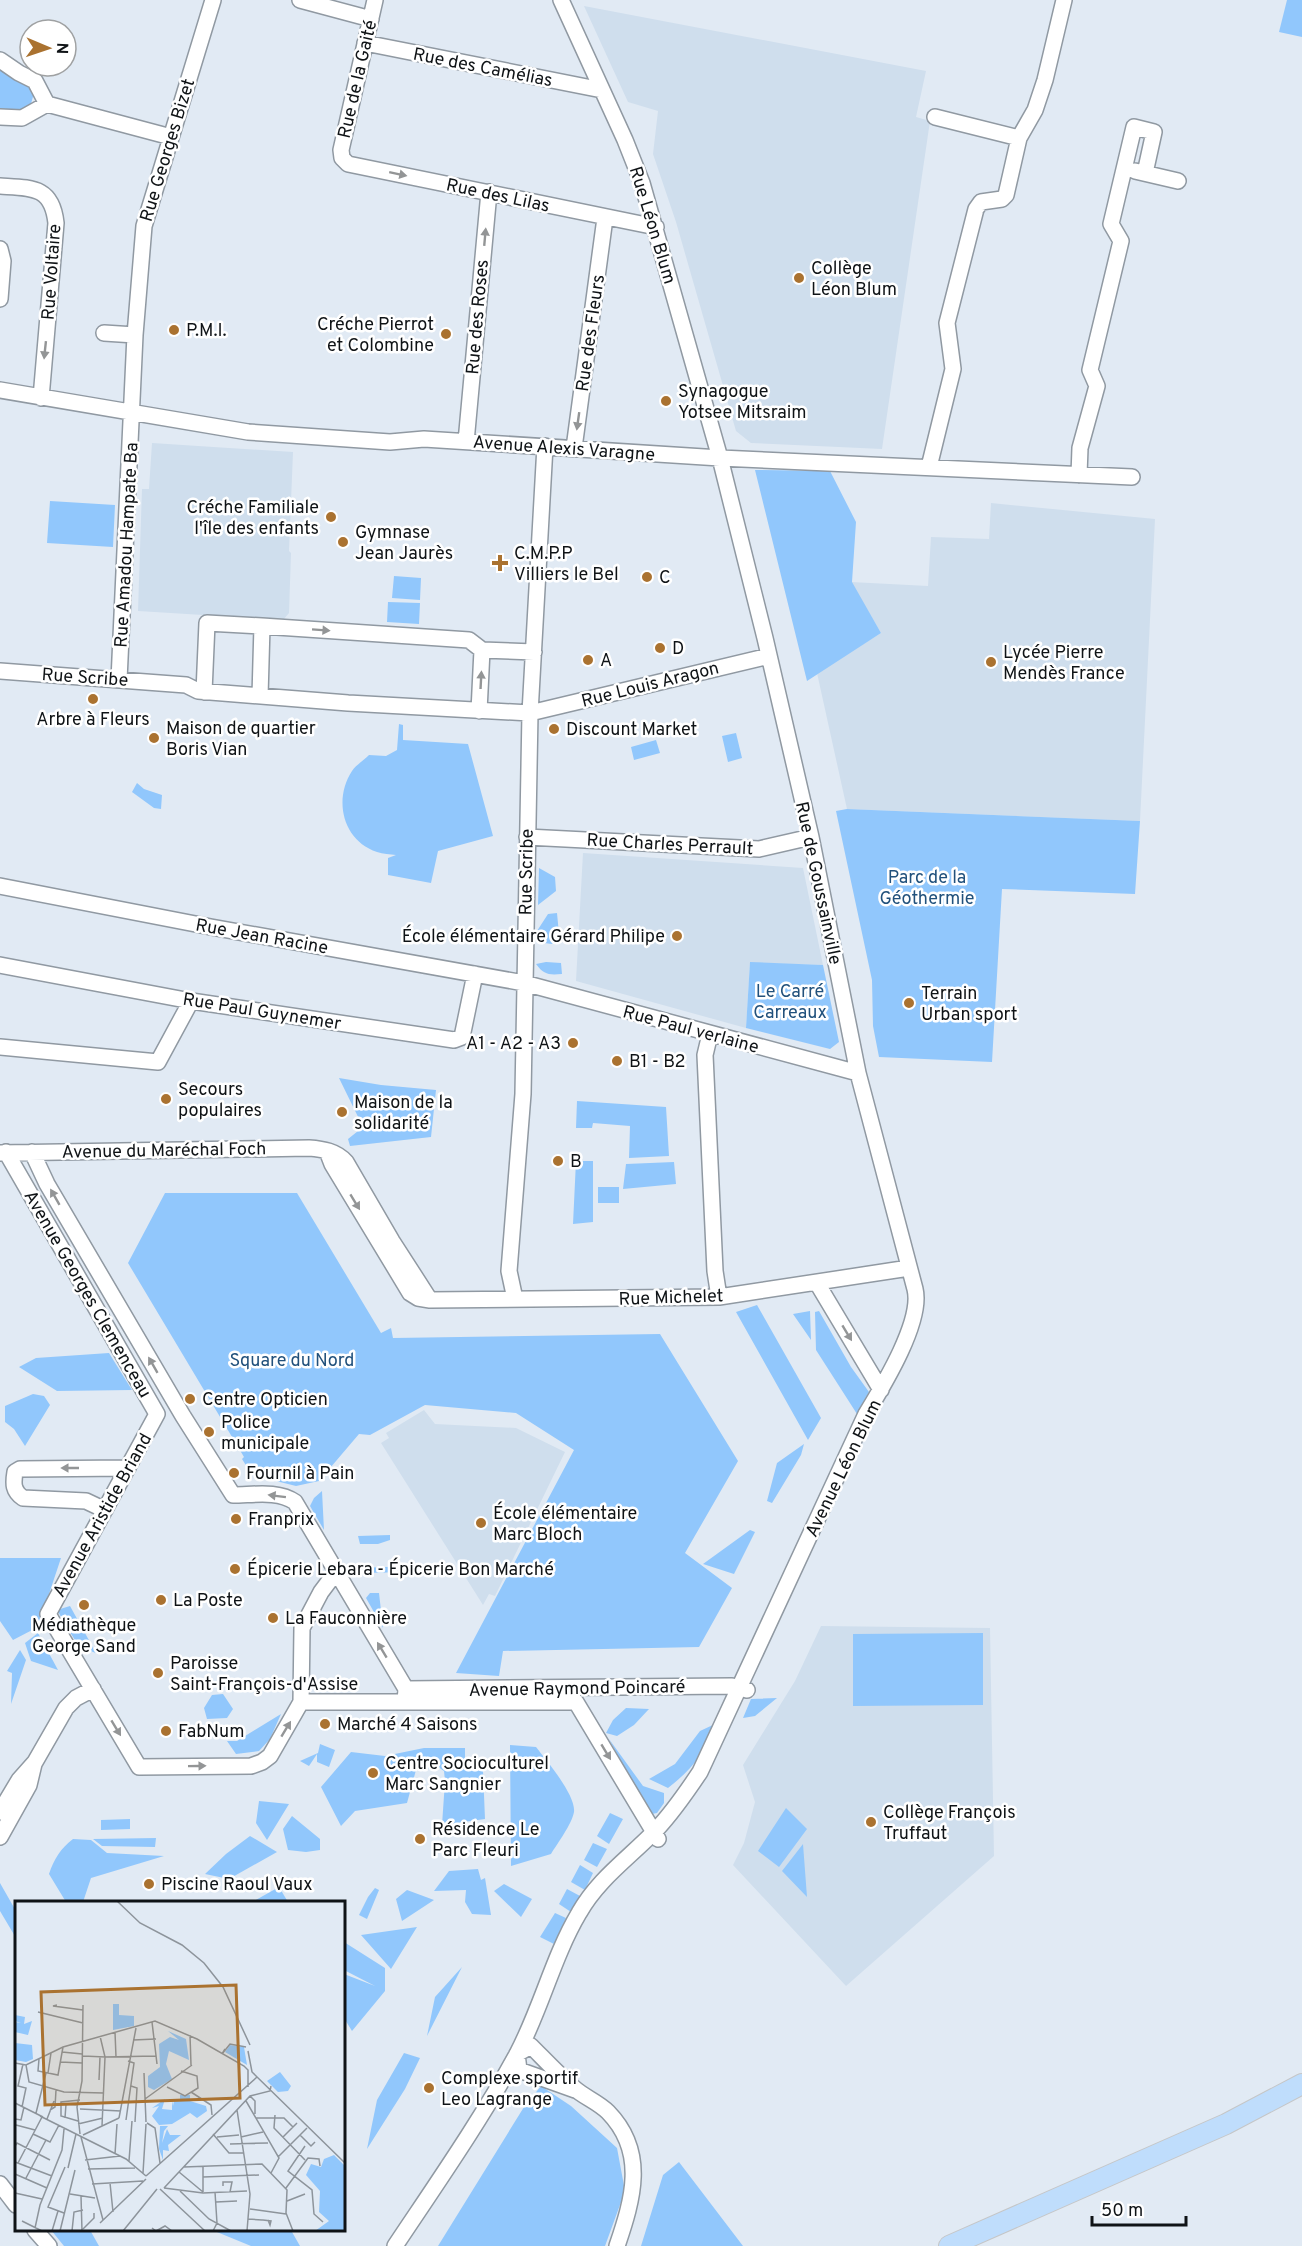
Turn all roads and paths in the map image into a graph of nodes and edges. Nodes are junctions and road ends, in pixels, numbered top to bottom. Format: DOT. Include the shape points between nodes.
graph roads {
  1 [pos="213,0"];
  2 [pos="300,0"];
  3 [pos="375,0"];
  4 [pos="561,0"];
  5 [pos="1064,0"];
  6 [pos="371,18"];
  7 [pos="364,43"];
  8 [pos="0,60"];
  9 [pos="602,90"];
  10 [pos="47,104"];
  11 [pos="0,117"];
  12 [pos="935,117"];
  13 [pos="171,137"];
  14 [pos="1019,138"];
  15 [pos="342,158"];
  16 [pos="1124,168"];
  17 [pos="1145,173"];
  18 [pos="1178,181"];
  19 [pos="0,186"];
  20 [pos="489,192"];
  21 [pos="605,218"];
  22 [pos="656,227"];
  23 [pos="0,249"];
  24 [pos="0,299"];
  25 [pos="104,333"];
  26 [pos="135,335"];
  27 [pos="0,390"];
  28 [pos="40,398"];
  29 [pos="131,411"];
  30 [pos="466,442"];
  31 [pos="545,446"];
  32 [pos="574,448"];
  33 [pos="720,458"];
  34 [pos="929,467"];
  35 [pos="1079,474"];
  36 [pos="1132,477"];
  37 [pos="262,626"];
  38 [pos="482,650"];
  39 [pos="534,652"];
  40 [pos="769,656"];
  41 [pos="0,671"];
  42 [pos="119,680"];
  43 [pos="204,692"];
  44 [pos="260,696"];
  45 [pos="479,711"];
  46 [pos="530,713"];
  47 [pos="527,837"];
  48 [pos="811,837"];
  49 [pos="0,886"];
  50 [pos="0,965"];
  51 [pos="475,974"];
  52 [pos="524,983"];
  53 [pos="191,1001"];
  54 [pos="710,1034"];
  55 [pos="0,1047"];
  56 [pos="858,1073"];
  57 [pos="327,1151"];
  58 [pos="3,1152"];
  59 [pos="32,1152"];
  60 [pos="909,1268"];
  61 [pos="817,1283"];
  62 [pos="719,1297"];
  63 [pos="515,1299"];
  64 [pos="916,1308"];
  65 [pos="881,1390"];
  66 [pos="157,1414"];
  67 [pos="183,1416"];
  68 [pos="128,1468"];
  69 [pos="105,1510"];
  70 [pos="336,1572"];
  71 [pos="744,1688"];
  72 [pos="93,1689"];
  73 [pos="406,1695"];
  74 [pos="578,1696"];
  75 [pos="301,1702"];
  76 [pos="35,1762"];
  77 [pos="0,1812"];
  78 [pos="656,1836"];
  79 [pos="0,1837"];
  80 [pos="531,2046"];
  81 [pos="520,2062"];
  82 [pos="1302,2084"];
  83 [pos="575,2090"];
  84 [pos="0,2184"];
  85 [pos="15,2204"];
  86 [pos="38,2231"];
  87 [pos="49,2246"];
  88 [pos="395,2246"];
  89 [pos="405,2246"];
  90 [pos="618,2246"];
  91 [pos="949,2246"];
  1 -- 13 [label="street, Rue Georges Bizet"];
  2 -- 6 [label="street"];
  3 -- 6 [label="street, Rue de la Gaité"];
  4 -- 9 [label="street, Rue Léon Blum"];
  5 -- 14 [label="street" via="1045,80 1035,110"];
  6 -- 7 [label="street, Rue de la Gaité"];
  7 -- 9 [label="street, Rue des Camélias"];
  7 -- 15 [label="street, Rue de la Gaité" via="340,150"];
  8 -- 10 [label="street" via="35,81"];
  9 -- 22 [label="street, Rue Léon Blum" via="642,183"];
  10 -- 11 [label="street" via="22,118"];
  10 -- 13 [label="street"];
  12 -- 14 [label="street"];
  13 -- 26 [label="street, Rue Georges Bizet" via="144,226"];
  14 -- 34 [label="street" via="1006,195 981,202 976,209 947,323 953,369"];
  15 -- 20 [label="street, Rue des Lilas, one-way" via="348,164"];
  16 -- 17 [label="street"];
  16 -- 17 [label="street" via="1134,127 1154,132"];
  16 -- 35 [label="street" via="1111,224 1121,241 1090,370 1097,386 1080,448"];
  17 -- 18 [label="street"];
  19 -- 28 [label="street, Rue Voltaire, one-way" via="38,190 54,206 56,223"];
  20 -- 21 [label="street, Rue des Lilas"];
  30 -- 20 [label="street, Rue des Roses, one-way"];
  21 -- 22 [label="street, Rue des Lilas"];
  21 -- 32 [label="street, Rue des Fleurs, one-way"];
  22 -- 33 [label="street, Rue Léon Blum"];
  23 -- 24 [label="street"];
  25 -- 26 [label="street"];
  26 -- 29 [label="street, Rue Georges Bizet"];
  27 -- 28 [label="street, Avenue Alexis Varagne"];
  28 -- 29 [label="street, Avenue Alexis Varagne"];
  29 -- 30 [label="street, Avenue Alexis Varagne" via="262,433 390,442"];
  29 -- 42 [label="street, Rue Amadou Hampate Ba"];
  30 -- 31 [label="street, Avenue Alexis Varagne"];
  31 -- 32 [label="street, Avenue Alexis Varagne"];
  31 -- 39 [label="street"];
  32 -- 33 [label="street, Avenue Alexis Varagne"];
  33 -- 34 [label="street, Avenue Alexis Varagne"];
  33 -- 40 [label="street, Rue de Goussainville"];
  34 -- 35 [label="street, Avenue Alexis Varagne"];
  35 -- 36 [label="street, Avenue Alexis Varagne"];
  37 -- 38 [label="street, one-way" via="469,640"];
  37 -- 43 [label="street" via="207,623"];
  37 -- 44 [label="street"];
  38 -- 39 [label="street"];
  45 -- 38 [label="street, one-way"];
  39 -- 46 [label="street"];
  40 -- 46 [label="street, Rue Louis Aragon"];
  40 -- 48 [label="street, Rue de Goussainville"];
  41 -- 42 [label="street, Rue Scribe"];
  42 -- 43 [label="street, Rue Scribe" via="186,685"];
  43 -- 44 [label="street, Rue Scribe"];
  44 -- 45 [label="street, Rue Scribe"];
  45 -- 46 [label="street, Rue Scribe"];
  46 -- 47 [label="street, Rue Scribe"];
  47 -- 48 [label="street, Rue Charles Perrault" via="759,849"];
  47 -- 52 [label="street, Rue Scribe"];
  48 -- 56 [label="street, Rue de Goussainville"];
  49 -- 51 [label="street, Rue Jean Racine"];
  50 -- 53 [label="street, Rue Paul Guynemer"];
  51 -- 52 [label="street, Rue Jean Racine"];
  51 -- 53 [label="street, Rue Paul Guynemer" via="462,1037 453,1040"];
  52 -- 54 [label="street, Rue Paul verlaine"];
  52 -- 63 [label="street, Rue Scribe" via="523,1094 509,1271"];
  53 -- 55 [label="street" via="158,1062"];
  54 -- 56 [label="street, Rue Paul verlaine"];
  54 -- 62 [label="street" via="705,1055"];
  56 -- 60 [label="street, Rue de Goussainville"];
  57 -- 59 [label="street, Avenue du Maréchal Foch" via="309,1148"];
  57 -- 63 [label="street, Rue Michelet" via="410,1293 430,1300"];
  58 -- 59 [label="street, Avenue du Maréchal Foch"];
  58 -- 66 [label="street, Avenue Georges Clemenceau"];
  67 -- 59 [label="street, Avenue Georges Clemenceau, one-way"];
  60 -- 61 [label="street, Rue Michelet"];
  60 -- 64 [label="street, Rue de Goussainville" via="917,1296"];
  61 -- 62 [label="street, Rue Michelet"];
  61 -- 65 [label="street, one-way"];
  62 -- 63 [label="street, Rue Michelet"];
  64 -- 65 [label="street, Avenue Léon Blum"];
  65 -- 71 [label="street, Avenue Léon Blum" via="874,1418"];
  66 -- 67 [label="street, Avenue Georges Clemenceau"];
  66 -- 68 [label="street, Avenue Aristide Briand"];
  70 -- 67 [label="street, Avenue Georges Clemenceau, one-way" via="295,1502 273,1494 233,1495"];
  68 -- 69 [label="street, Avenue Aristide Briand"];
  68 -- 69 [label="street, one-way" via="15,1472 13,1484 23,1498 86,1501"];
  69 -- 72 [label="street, Avenue Aristide Briand" via="48,1614"];
  73 -- 70 [label="street, one-way"];
  70 -- 75 [label="street" via="302,1628"];
  71 -- 74 [label="street, Avenue Raymond Poincaré"];
  71 -- 78 [label="street, Avenue Léon Blum" via="705,1779 677,1821"];
  72 -- 75 [label="street, one-way" via="139,1767 251,1766 262,1762 270,1756"];
  72 -- 76 [label="street" via="66,1708"];
  73 -- 74 [label="street, Avenue Raymond Poincaré"];
  73 -- 75 [label="street, Avenue Raymond Poincaré"];
  74 -- 78 [label="street, one-way"];
  76 -- 77 [label="street"];
  76 -- 79 [label="street" via="29,1785"];
  78 -- 80 [label="street, Avenue Léon Blum" via="602,1894 577,1931"];
  78 -- 81 [label="street, Avenue Léon Blum" via="608,1874 578,1913"];
  80 -- 81 [label="street"];
  80 -- 83 [label="street"];
  81 -- 83 [label="street"];
  81 -- 88 [label="street"];
  81 -- 89 [label="street"];
  82 -- 91 [label="main road" via="1197,2137"];
  83 -- 90 [label="street" via="607,2111 630,2148 633,2193"];
  84 -- 85 [label="street"];
  86 -- 87 [label="street"];
}
